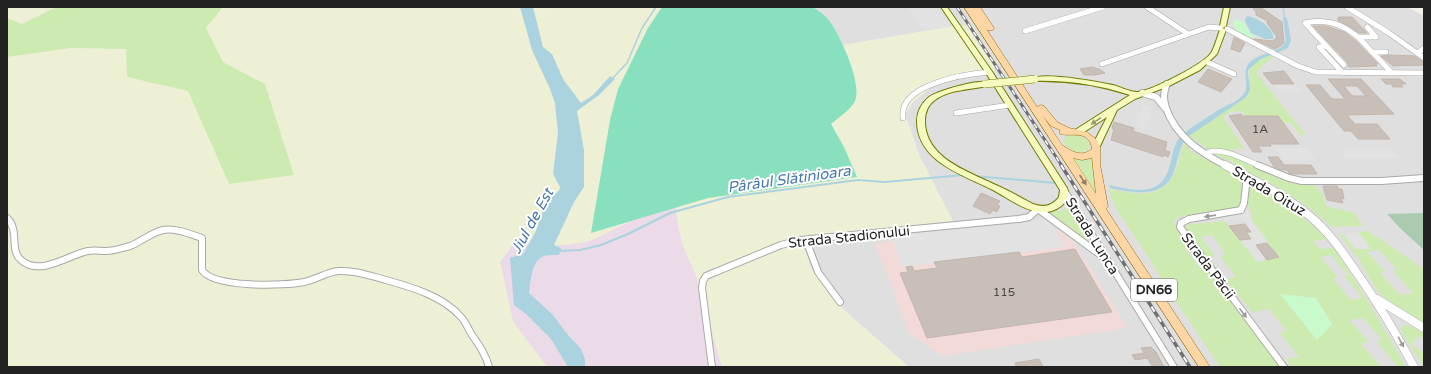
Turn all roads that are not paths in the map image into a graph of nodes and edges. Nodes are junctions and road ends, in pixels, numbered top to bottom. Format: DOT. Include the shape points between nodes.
graph roads {
  1 [pos="944,7"];
  2 [pos="968,7"];
  3 [pos="976,7"];
  4 [pos="1103,7"];
  5 [pos="1147,7"];
  6 [pos="1228,7"];
  7 [pos="1347,7"];
  8 [pos="1223,28"];
  9 [pos="1367,28"];
  10 [pos="1025,31"];
  11 [pos="1188,34"];
  12 [pos="1358,37"];
  13 [pos="1326,46"];
  14 [pos="1424,48"];
  15 [pos="1372,52"];
  16 [pos="1386,52"];
  17 [pos="1418,54"];
  18 [pos="1328,56"];
  19 [pos="1336,56"];
  20 [pos="1424,58"];
  21 [pos="1207,62"];
  22 [pos="1102,64"];
  23 [pos="1344,65"];
  24 [pos="989,72"];
  25 [pos="1424,72"];
  26 [pos="1343,73"];
  27 [pos="1392,73"];
  28 [pos="1234,74"];
  29 [pos="1167,84"];
  30 [pos="1140,94"];
  31 [pos="1010,105"];
  32 [pos="1165,108"];
  33 [pos="1114,110"];
  34 [pos="956,113"];
  35 [pos="903,118"];
  36 [pos="1068,131"];
  37 [pos="1078,132"];
  38 [pos="1056,141"];
  39 [pos="1096,148"];
  40 [pos="1062,149"];
  41 [pos="1206,154"];
  42 [pos="1247,176"];
  43 [pos="1424,178"];
  44 [pos="1064,190"];
  45 [pos="1038,209"];
  46 [pos="1104,211"];
  47 [pos="7,218"];
  48 [pos="806,240"];
  49 [pos="1106,259"];
  50 [pos="1374,297"];
  51 [pos="840,302"];
  52 [pos="1407,318"];
  53 [pos="1388,320"];
  54 [pos="1424,328"];
  55 [pos="489,367"];
  56 [pos="712,367"];
  57 [pos="1174,367"];
  58 [pos="1205,367"];
  59 [pos="1284,367"];
  60 [pos="1414,367"];
  1 -- 24 [label="main road, Strada Lunca"];
  2 -- 38 [label="main road"];
  3 -- 36 [label="main road" via="1048,118 1056,126"];
  4 -- 10 [label="street"];
  5 -- 11 [label="street"];
  6 -- 8 [label="main road"];
  7 -- 17 [label="street"];
  8 -- 11 [label="street" via="1211,27"];
  8 -- 21 [label="main road" via="1217,49"];
  8 -- 26 [label="street" via="1309,71"];
  9 -- 12 [label="street" via="1376,37"];
  11 -- 22 [label="street"];
  12 -- 13 [label="street" via="1336,22 1305,23"];
  12 -- 15 [label="street"];
  13 -- 18 [label="street" via="1319,47"];
  13 -- 19 [label="street"];
  14 -- 17 [label="street"];
  15 -- 16 [label="street"];
  15 -- 27 [label="street"];
  17 -- 20 [label="street"];
  18 -- 19 [label="street"];
  18 -- 26 [label="street"];
  19 -- 23 [label="street"];
  21 -- 28 [label="street"];
  21 -- 29 [label="main road" via="1190,74"];
  24 -- 31 [label="main road, Strada Lunca"];
  24 -- 35 [label="street" via="951,77 933,83 915,94 907,103 902,111"];
  25 -- 27 [label="street"];
  26 -- 27 [label="street"];
  29 -- 30 [label="main road"];
  29 -- 32 [label="street, Strada Oituz" via="1164,91"];
  30 -- 32 [label="street" via="1156,97"];
  30 -- 33 [label="main road"];
  30 -- 45 [label="main road, bridge" via="1091,82 1035,79 959,88 928,102 921,111 922,131 938,157 960,171"];
  31 -- 34 [label="street"];
  31 -- 44 [label="main road, Strada Lunca"];
  32 -- 41 [label="street, Strada Oituz" via="1170,121 1184,138"];
  33 -- 37 [label="main road, one-way"];
  33 -- 39 [label="main road"];
  36 -- 37 [label="main road"];
  36 -- 38 [label="main road" via="1061,133"];
  37 -- 39 [label="main road" via="1090,138"];
  38 -- 40 [label="main road"];
  39 -- 40 [label="main road" via="1087,156 1081,157"];
  39 -- 46 [label="main road, DN66"];
  40 -- 46 [label="main road, DN66, one-way"];
  41 -- 42 [label="street, Strada Oituz"];
  41 -- 43 [label="street" via="1219,150 1296,180 1381,181"];
  42 -- 50 [label="street, Strada Oituz" via="1281,195 1316,221 1336,242"];
  42 -- 59 [label="street, Strada Păcii, one-way" via="1241,210 1189,219 1181,223 1180,227"];
  44 -- 45 [label="main road" via="1063,198 1058,204"];
  44 -- 49 [label="street, Strada Lunca"];
  45 -- 48 [label="street, Strada Stadionului" via="1029,217 1019,219"];
  45 -- 49 [label="street"];
  46 -- 58 [label="main road, DN66"];
  47 -- 55 [label="street" via="15,228 14,245 18,258 24,263 34,265 54,265 93,249 113,251 162,230 168,230 202,238 201,269 205,274 226,281 266,285 299,284 339,271 392,282 438,300 460,316 486,353"];
  48 -- 51 [label="street" via="818,272"];
  48 -- 56 [label="street, Strada Stadionului" via="781,244 706,276 702,288"];
  49 -- 57 [label="street, Strada Lunca"];
  50 -- 52 [label="street"];
  50 -- 53 [label="street, Strada Oituz"];
  52 -- 53 [label="street" via="1395,317"];
  52 -- 54 [label="street"];
  53 -- 60 [label="street, Strada Oituz, one-way"];
}
